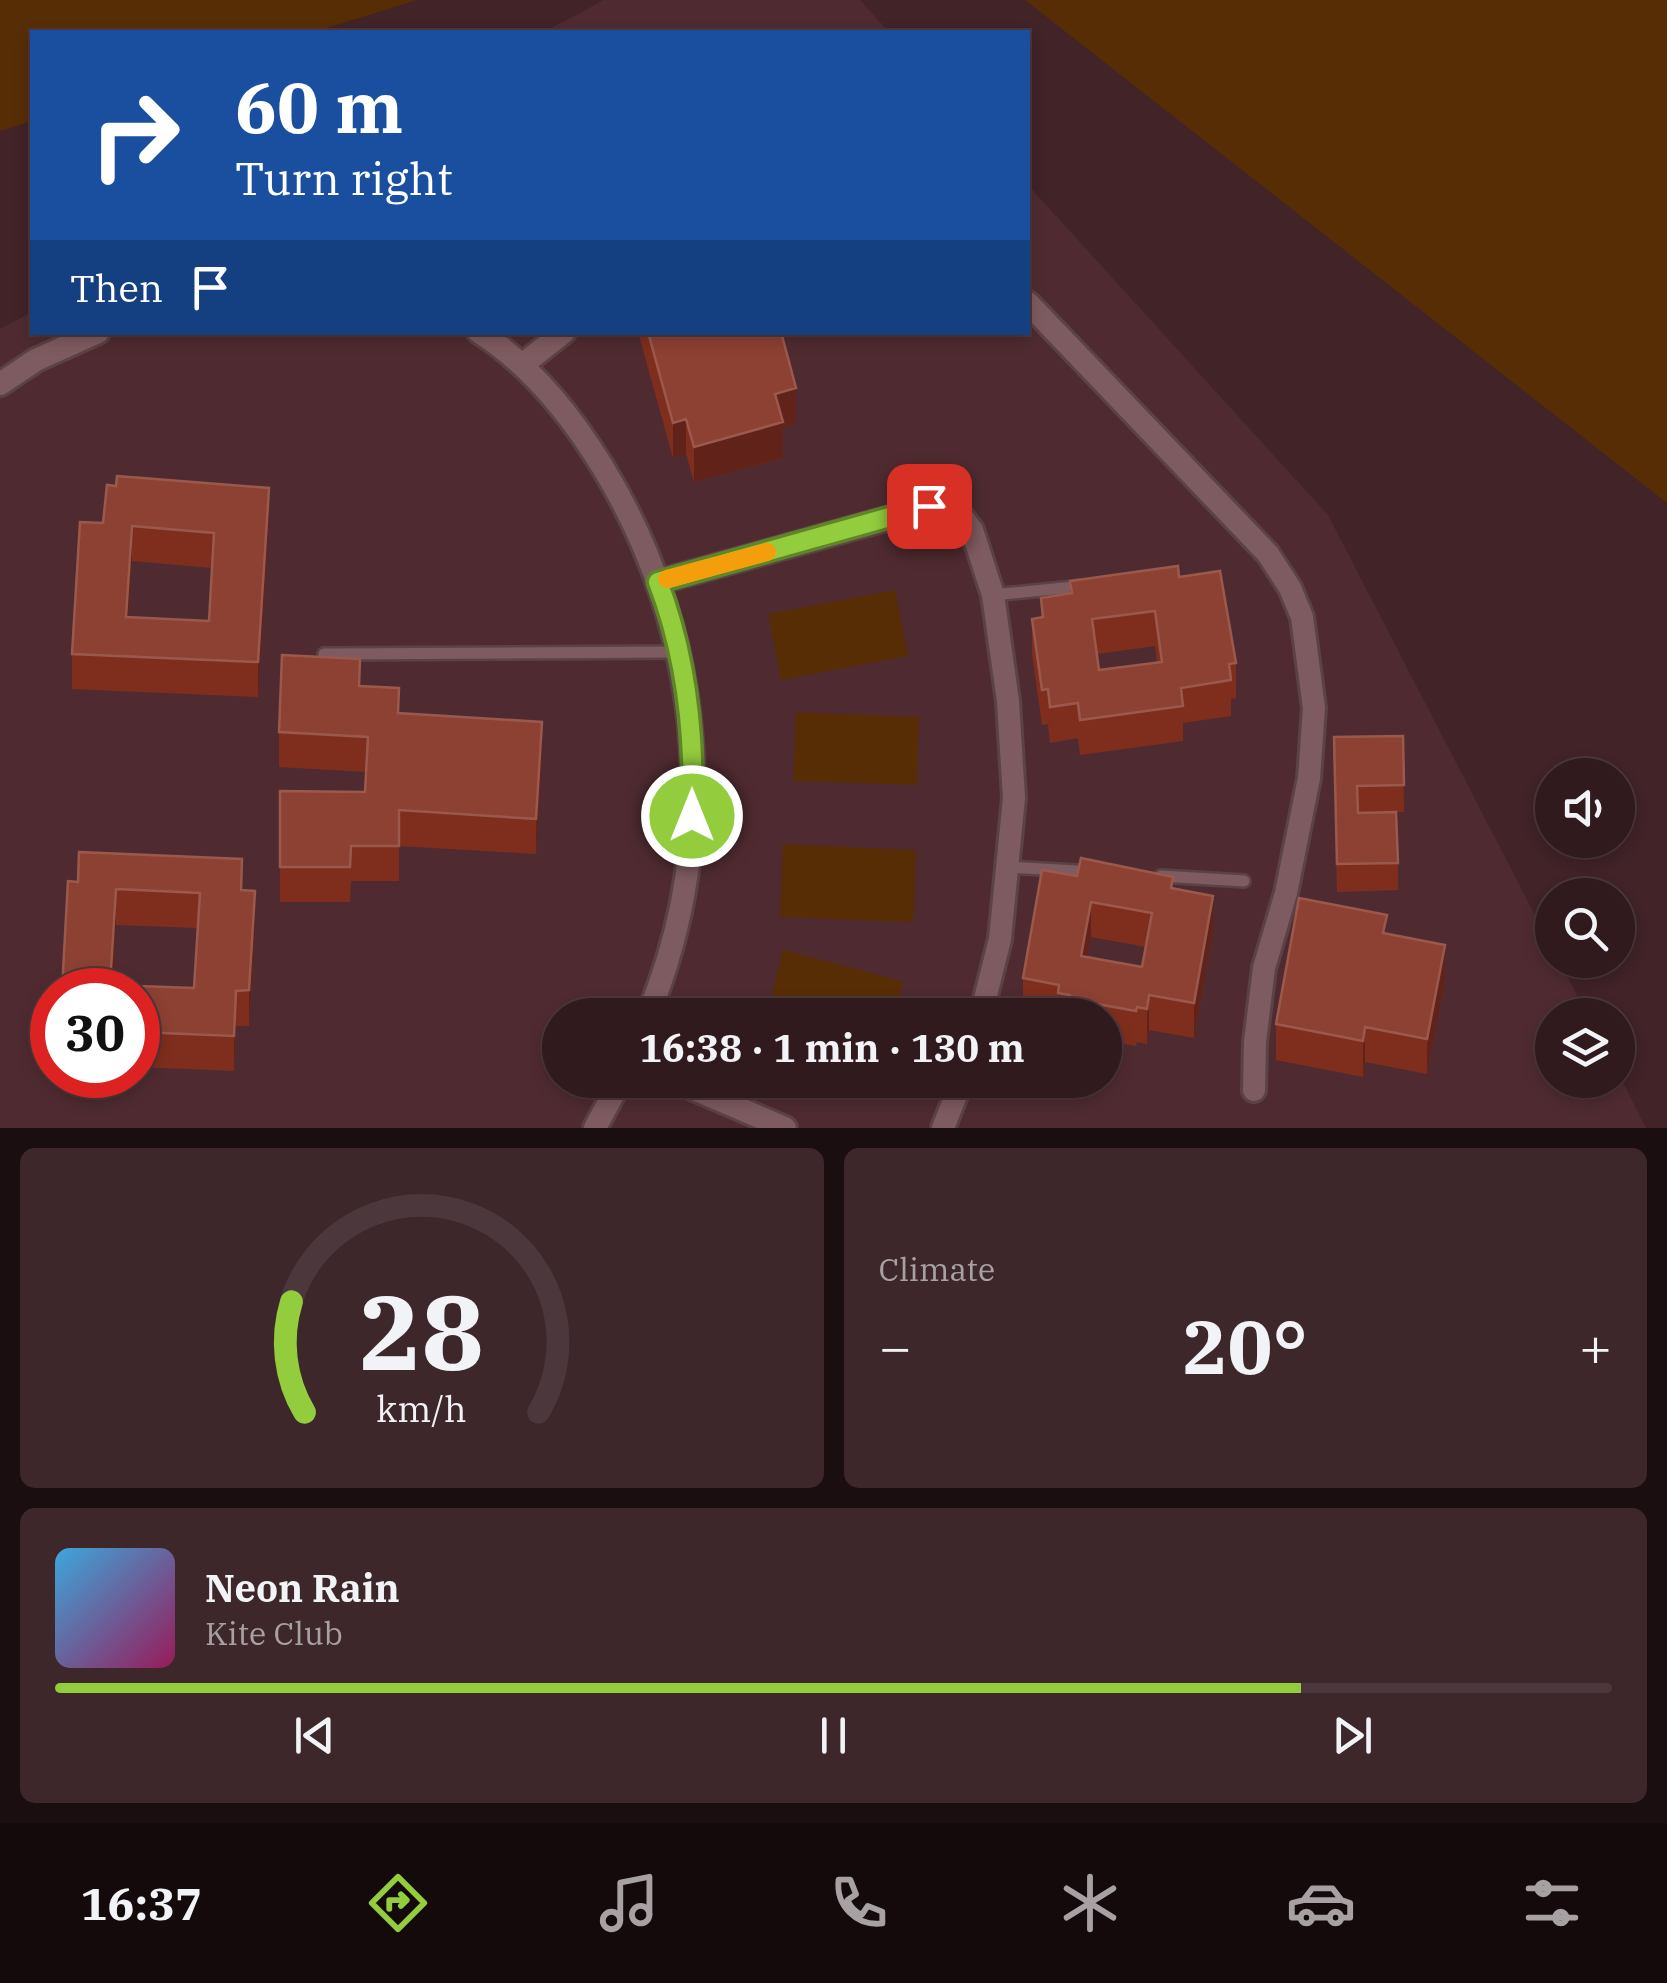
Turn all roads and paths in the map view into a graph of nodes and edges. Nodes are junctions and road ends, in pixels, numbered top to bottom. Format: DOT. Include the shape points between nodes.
graph roads {
  1 [pos="1030,304"];
  2 [pos="91,335"];
  3 [pos="484,335"];
  4 [pos="560,335"];
  5 [pos="522,365"];
  6 [pos="0,384"];
  7 [pos="658,582"];
  8 [pos="1089,585"];
  9 [pos="993,595"];
  10 [pos="678,652"];
  11 [pos="324,654"];
  12 [pos="1007,867"];
  13 [pos="1106,873"];
  14 [pos="1145,875"];
  15 [pos="1244,881"];
  16 [pos="655,998"];
  17 [pos="985,998"];
  18 [pos="1254,1090"];
  19 [pos="611,1098"];
  20 [pos="715,1098"];
  21 [pos="955,1098"];
  22 [pos="594,1128"];
  23 [pos="785,1128"];
  24 [pos="943,1128"];
  1 -- 18 [label="street" via="1268,554 1302,618 1314,708 1309,778 1264,968"];
  2 -- 6 [label="street"];
  3 -- 5 [label="street"];
  4 -- 5 [label="street"];
  5 -- 7 [label="street" via="576,424 628,510"];
  7 -- 9 [label="street" via="929,506 960,514 972,530"];
  7 -- 10 [label="street"];
  8 -- 9 [label="lane"];
  9 -- 12 [label="street" via="1012,778"];
  10 -- 11 [label="lane"];
  10 -- 16 [label="street" via="693,787 690,874"];
  12 -- 13 [label="lane"];
  12 -- 17 [label="street"];
  14 -- 15 [label="lane"];
  19 -- 22 [label="street"];
  20 -- 23 [label="street"];
  21 -- 24 [label="street"];
}
